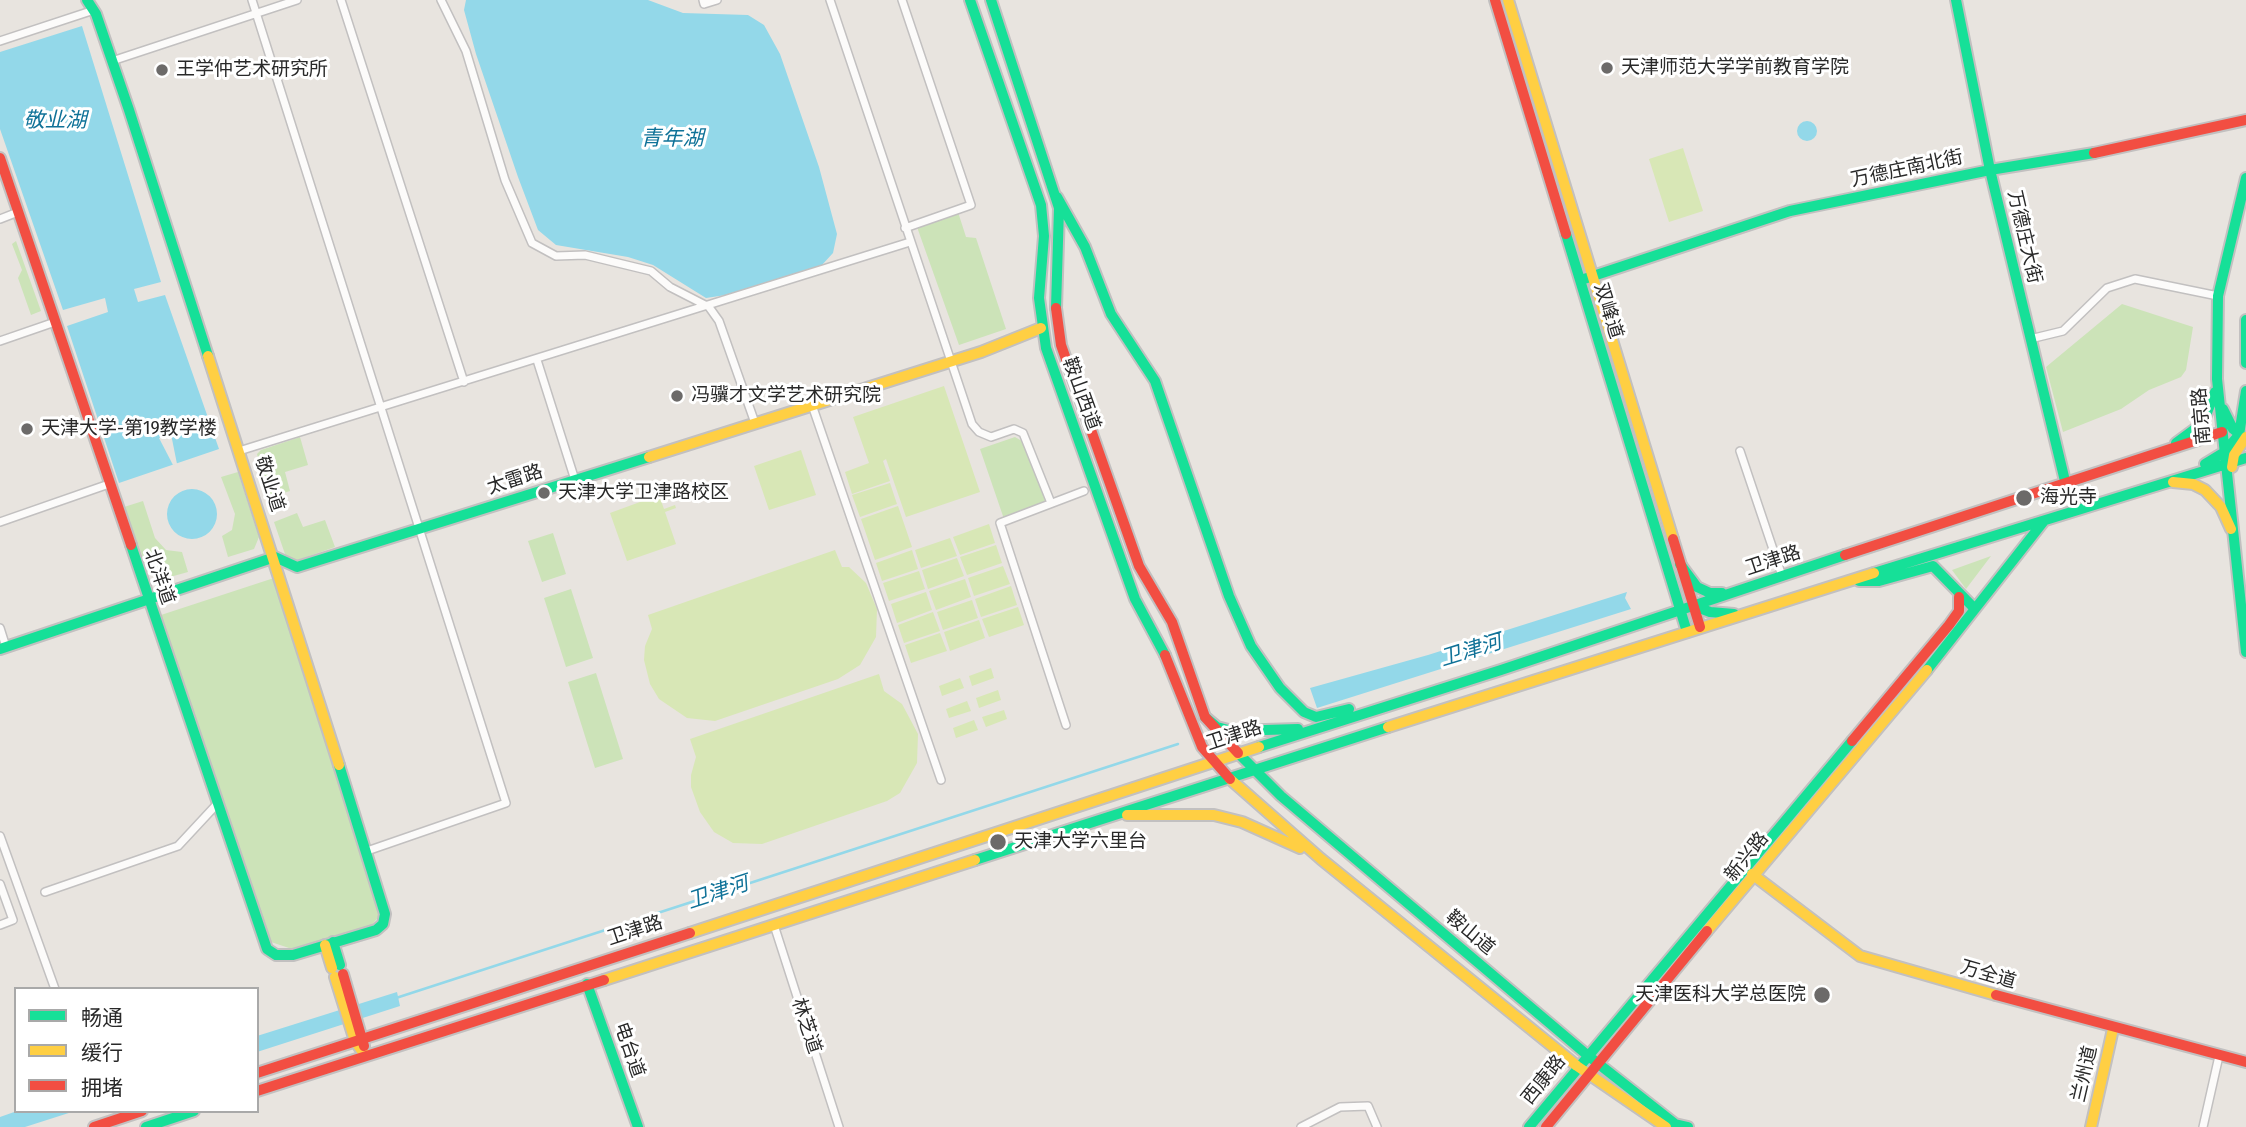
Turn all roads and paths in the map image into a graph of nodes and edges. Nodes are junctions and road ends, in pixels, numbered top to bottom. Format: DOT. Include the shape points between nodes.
graph roads {
  1 [pos="87,0"];
  2 [pos="252,0"];
  3 [pos="297,0"];
  4 [pos="341,0"];
  5 [pos="441,0"];
  6 [pos="703,0"];
  7 [pos="717,0"];
  8 [pos="830,0"];
  9 [pos="902,0"];
  10 [pos="970,0"];
  11 [pos="991,0"];
  12 [pos="1495,0"];
  13 [pos="1508,0"];
  14 [pos="1956,0"];
  15 [pos="94,9"];
  16 [pos="256,13"];
  17 [pos="0,41"];
  18 [pos="112,61"];
  19 [pos="2246,120"];
  20 [pos="0,158"];
  21 [pos="1990,170"];
  22 [pos="2246,178"];
  23 [pos="1057,197"];
  24 [pos="18,212"];
  25 [pos="0,219"];
  26 [pos="905,228"];
  27 [pos="910,243"];
  28 [pos="1593,276"];
  29 [pos="1581,280"];
  30 [pos="2218,296"];
  31 [pos="709,307"];
  32 [pos="2246,320"];
  33 [pos="55,322"];
  34 [pos="1041,328"];
  35 [pos="2030,339"];
  36 [pos="0,341"];
  37 [pos="2246,347"];
  38 [pos="537,360"];
  39 [pos="950,361"];
  40 [pos="2246,363"];
  41 [pos="2217,379"];
  42 [pos="464,382"];
  43 [pos="2246,391"];
  44 [pos="812,405"];
  45 [pos="382,407"];
  46 [pos="755,423"];
  47 [pos="2240,433"];
  48 [pos="2164,449"];
  49 [pos="239,451"];
  50 [pos="1740,451"];
  51 [pos="2246,458"];
  52 [pos="2226,460"];
  53 [pos="575,480"];
  54 [pos="2065,481"];
  55 [pos="2158,483"];
  56 [pos="109,484"];
  57 [pos="1084,491"];
  58 [pos="1051,503"];
  59 [pos="2046,518"];
  60 [pos="0,522"];
  61 [pos="420,528"];
  62 [pos="2231,529"];
  63 [pos="275,557"];
  64 [pos="1680,564"];
  65 [pos="1666,568"];
  66 [pos="1782,577"];
  67 [pos="1850,580"];
  68 [pos="1734,593"];
  69 [pos="1959,597"];
  70 [pos="148,598"];
  71 [pos="1693,606"];
  72 [pos="1680,610"];
  73 [pos="1975,610"];
  74 [pos="1741,614"];
  75 [pos="1700,627"];
  76 [pos="0,628"];
  77 [pos="1687,632"];
  78 [pos="3,648"];
  79 [pos="2246,652"];
  80 [pos="1436,691"];
  81 [pos="1205,717"];
  82 [pos="1334,724"];
  83 [pos="1066,725"];
  84 [pos="1238,753"];
  85 [pos="1213,762"];
  86 [pos="1255,771"];
  87 [pos="1230,779"];
  88 [pos="941,780"];
  89 [pos="218,803"];
  90 [pos="1117,816"];
  91 [pos="0,836"];
  92 [pos="367,851"];
  93 [pos="1321,859"];
  94 [pos="1745,868"];
  95 [pos="1755,877"];
  96 [pos="0,884"];
  97 [pos="45,892"];
  98 [pos="0,925"];
  99 [pos="774,925"];
  100 [pos="329,944"];
  101 [pos="587,984"];
  102 [pos="54,987"];
  103 [pos="2113,1030"];
  104 [pos="359,1039"];
  105 [pos="365,1055"];
  106 [pos="1586,1055"];
  107 [pos="2219,1056"];
  108 [pos="2246,1062"];
  109 [pos="1598,1064"];
  110 [pos="1577,1066"];
  111 [pos="259,1072"];
  112 [pos="1589,1074"];
  113 [pos="259,1090"];
  114 [pos="136,1113"];
  115 [pos="188,1113"];
  116 [pos="1671,1126"];
  117 [pos="94,1127"];
  118 [pos="146,1127"];
  119 [pos="638,1127"];
  120 [pos="839,1127"];
  121 [pos="1301,1127"];
  122 [pos="1377,1127"];
  123 [pos="1529,1127"];
  124 [pos="1546,1127"];
  125 [pos="1688,1127"];
  126 [pos="2091,1127"];
  127 [pos="2203,1127"];
  1 -- 15 [label="main road, 敬业道"];
  2 -- 16 [label="street"];
  3 -- 16 [label="street"];
  4 -- 42 [label="street"];
  5 -- 31 [label="street" via="467,51 505,180 532,243 556,256 585,255 651,271 670,287"];
  6 -- 7 [label="street" via="704,5"];
  8 -- 26 [label="street"];
  9 -- 26 [label="street" via="971,205"];
  10 -- 34 [label="main road, 鞍山西道" via="1041,205"];
  11 -- 23 [label="main road, 鞍山西道"];
  12 -- 29 [label="main road, 双峰道"];
  13 -- 28 [label="main road, 双峰道"];
  14 -- 21 [label="main road, 万德庄大街"];
  15 -- 17 [label="street"];
  15 -- 18 [label="main road, 敬业道"];
  16 -- 18 [label="street"];
  16 -- 45 [label="street"];
  18 -- 49 [label="main road, 敬业道"];
  19 -- 21 [label="main road, 万德庄南北街" via="2101,152"];
  20 -- 24 [label="main road, 北洋道"];
  21 -- 28 [label="main road, 万德庄南北街" via="1790,211"];
  21 -- 35 [label="main road, 万德庄大街"];
  22 -- 30 [label="main road, 南京路"];
  23 -- 80 [label="main road" via="1085,247 1111,314 1154,381 1242,629 1280,688 1304,712 1316,717 1399,694"];
  23 -- 81 [label="main road, 鞍山西道" via="1054,295 1061,345 1139,566 1172,622"];
  24 -- 25 [label="street"];
  24 -- 33 [label="main road, 北洋道"];
  26 -- 27 [label="street"];
  27 -- 31 [label="street"];
  27 -- 39 [label="street"];
  28 -- 29 [label="main road, 万德庄南北街"];
  28 -- 64 [label="main road, 双峰道"];
  29 -- 65 [label="main road, 双峰道"];
  30 -- 35 [label="street" via="2135,279 2107,288 2063,331"];
  30 -- 41 [label="main road, 南京路"];
  31 -- 38 [label="street"];
  31 -- 46 [label="street" via="719,321"];
  32 -- 37 [label="main road"];
  33 -- 36 [label="street"];
  33 -- 56 [label="main road, 北洋道"];
  34 -- 39 [label="main road, 太雷路"];
  34 -- 85 [label="main road, 鞍山西道" via="1135,599 1162,647 1202,747"];
  35 -- 54 [label="main road, 万德庄大街"];
  37 -- 40 [label="main road"];
  38 -- 42 [label="street"];
  38 -- 53 [label="street"];
  39 -- 44 [label="main road, 太雷路"];
  39 -- 58 [label="street" via="972,424 991,437 1014,429 1023,433"];
  41 -- 47 [label="main road, 南京路"];
  41 -- 48 [label="main road" via="2208,416 2196,430"];
  42 -- 45 [label="street"];
  43 -- 47 [label="main road"];
  44 -- 46 [label="main road, 太雷路"];
  44 -- 88 [label="street"];
  45 -- 49 [label="street"];
  45 -- 61 [label="street"];
  46 -- 53 [label="main road, 太雷路"];
  47 -- 48 [label="main road, 卫津路"];
  47 -- 52 [label="main road"];
  47 -- 52 [label="main road, 南京路"];
  48 -- 54 [label="main road, 卫津路"];
  49 -- 63 [label="main road, 敬业道"];
  50 -- 66 [label="street"];
  51 -- 52 [label="main road, 卫津路"];
  52 -- 55 [label="main road, 卫津路"];
  52 -- 62 [label="main road, 南京路"];
  53 -- 61 [label="main road, 太雷路"];
  54 -- 66 [label="main road, 卫津路"];
  55 -- 59 [label="main road, 卫津路"];
  55 -- 62 [label="main road" via="2186,483 2205,490 2221,507"];
  56 -- 60 [label="street"];
  56 -- 70 [label="main road, 北洋道"];
  57 -- 58 [label="street"];
  58 -- 83 [label="street" via="1000,523"];
  59 -- 67 [label="main road, 卫津路"];
  59 -- 73 [label="main road"];
  61 -- 63 [label="main road, 太雷路" via="296,567"];
  61 -- 92 [label="street" via="506,803"];
  62 -- 79 [label="main road, 南京路"];
  63 -- 70 [label="main road, 太雷路"];
  63 -- 92 [label="main road, 敬业道"];
  64 -- 68 [label="main road" via="1703,590"];
  64 -- 71 [label="main road, 双峰道"];
  65 -- 71 [label="main road"];
  65 -- 72 [label="main road, 双峰道"];
  66 -- 68 [label="main road, 卫津路"];
  67 -- 69 [label="main road" via="1879,581 1927,566 1943,575"];
  67 -- 74 [label="main road, 卫津路"];
  68 -- 71 [label="main road, 卫津路"];
  69 -- 73 [label="main road"];
  69 -- 94 [label="main road, 西康路" via="1959,611 1949,625"];
  70 -- 78 [label="main road, 太雷路"];
  70 -- 89 [label="main road, 北洋道"];
  71 -- 72 [label="main road, 卫津路"];
  71 -- 74 [label="main road"];
  71 -- 75 [label="main road, 双峰道"];
  72 -- 77 [label="main road, 双峰道"];
  72 -- 80 [label="main road, 卫津路"];
  73 -- 95 [label="main road, 新兴路"];
  74 -- 75 [label="main road, 卫津路"];
  75 -- 77 [label="main road, 卫津路"];
  76 -- 78 [label="street"];
  77 -- 86 [label="main road, 卫津路"];
  80 -- 82 [label="main road, 卫津路"];
  81 -- 82 [label="main road" via="1221,729 1240,732"];
  81 -- 84 [label="main road, 鞍山西道"];
  82 -- 84 [label="main road, 卫津路"];
  84 -- 85 [label="main road, 卫津路"];
  84 -- 86 [label="main road, 鞍山道"];
  85 -- 87 [label="main road, 鞍山西道"];
  85 -- 104 [label="main road, 卫津路"];
  86 -- 87 [label="main road, 卫津路"];
  86 -- 106 [label="main road, 鞍山道"];
  87 -- 90 [label="main road, 卫津路"];
  87 -- 93 [label="main road, 鞍山道"];
  89 -- 97 [label="street" via="178,846"];
  89 -- 100 [label="main road, 北洋道" via="267,949 276,955 293,955"];
  90 -- 93 [label="main road" via="1214,815 1253,826"];
  90 -- 99 [label="main road, 卫津路"];
  91 -- 102 [label="street"];
  92 -- 100 [label="main road, 敬业道" via="385,919 376,930"];
  93 -- 110 [label="main road, 鞍山道"];
  94 -- 95 [label="main road, 万全道"];
  94 -- 106 [label="main road, 西康路"];
  95 -- 103 [label="main road, 万全道" via="1860,956"];
  95 -- 109 [label="main road, 新兴路"];
  96 -- 98 [label="street" via="13,920"];
  99 -- 101 [label="main road, 卫津路"];
  99 -- 120 [label="street, 林芝道"];
  100 -- 104 [label="main road"];
  101 -- 105 [label="main road, 卫津路"];
  101 -- 119 [label="main road, 电台道"];
  103 -- 107 [label="main road, 万全道"];
  103 -- 126 [label="main road, 兰州道"];
  104 -- 105 [label="main road"];
  104 -- 111 [label="main road, 卫津路"];
  105 -- 113 [label="main road, 卫津路"];
  106 -- 109 [label="main road, 鞍山道"];
  106 -- 110 [label="main road, 西康路"];
  107 -- 108 [label="main road, 万全道"];
  107 -- 127 [label="street"];
  109 -- 112 [label="main road, 新兴路"];
  109 -- 116 [label="main road, 鞍山道"];
  110 -- 112 [label="main road, 鞍山道"];
  110 -- 123 [label="main road, 西康路"];
  112 -- 116 [label="main road, 鞍山道"];
  112 -- 124 [label="main road, 新兴路"];
  114 -- 117 [label="main road"];
  115 -- 118 [label="main road"];
  116 -- 125 [label="main road, 鞍山道"];
  121 -- 122 [label="street" via="1340,1107 1368,1106"];
}
